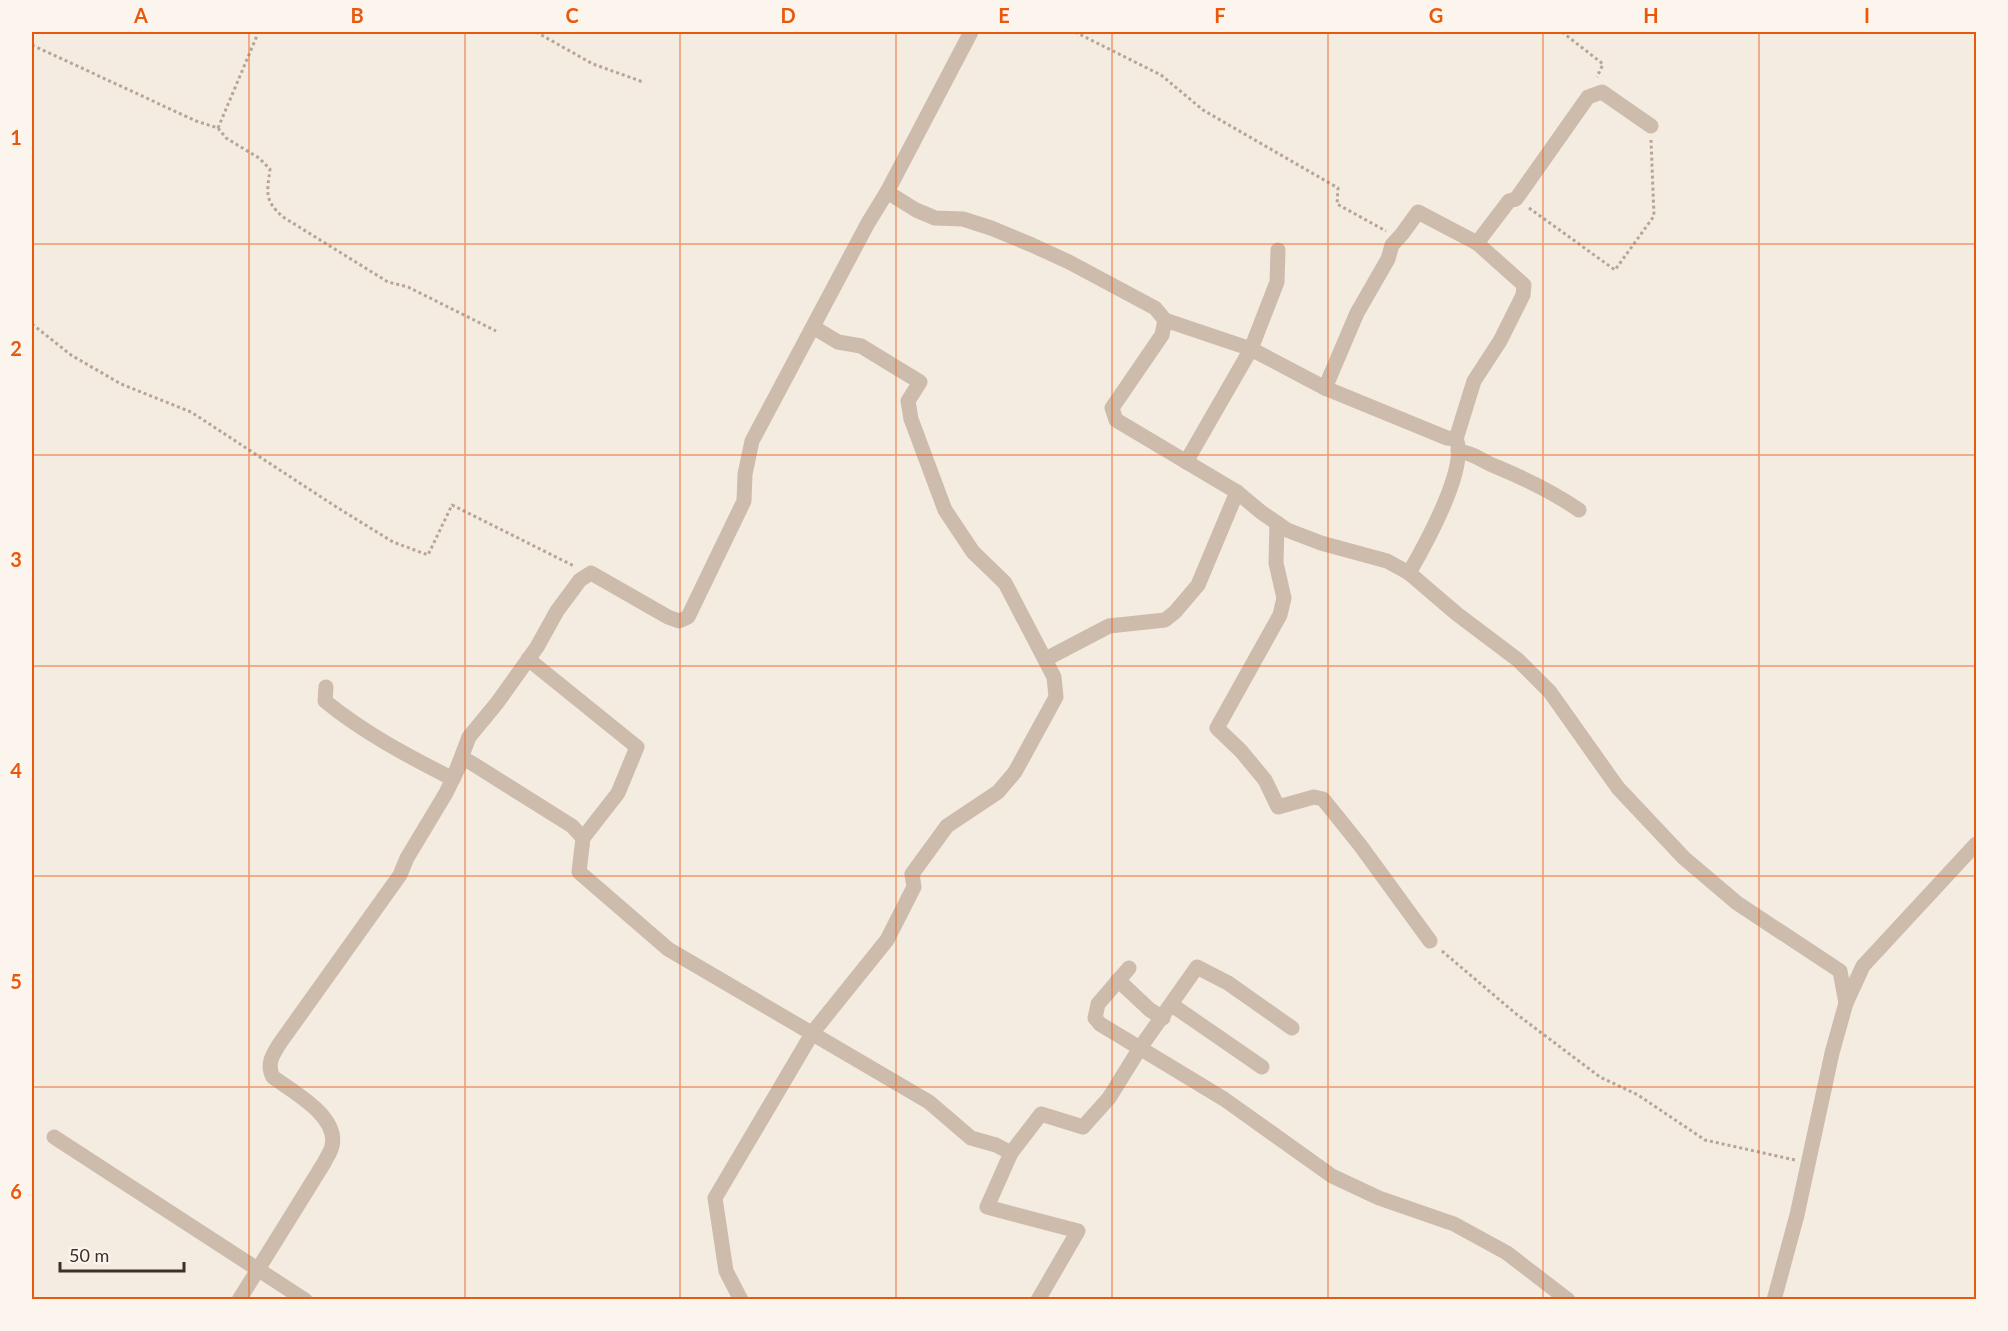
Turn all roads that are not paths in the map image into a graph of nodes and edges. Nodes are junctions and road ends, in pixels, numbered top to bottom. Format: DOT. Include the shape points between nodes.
graph roads {
  1 [pos="971,32"];
  2 [pos="1651,126"];
  3 [pos="887,192"];
  4 [pos="1477,243"];
  5 [pos="1278,250"];
  6 [pos="1165,320"];
  7 [pos="813,327"];
  8 [pos="1251,349"];
  9 [pos="1325,388"];
  10 [pos="1457,445"];
  11 [pos="1186,462"];
  12 [pos="1238,492"];
  13 [pos="1579,510"];
  14 [pos="1277,523"];
  15 [pos="1409,573"];
  16 [pos="528,659"];
  17 [pos="1046,659"];
  18 [pos="326,687"];
  19 [pos="453,779"];
  20 [pos="582,838"];
  21 [pos="1977,844"];
  22 [pos="1430,941"];
  23 [pos="1129,968"];
  24 [pos="1118,980"];
  25 [pos="1846,1003"];
  26 [pos="1168,1012"];
  27 [pos="1292,1028"];
  28 [pos="813,1032"];
  29 [pos="1140,1048"];
  30 [pos="1262,1067"];
  31 [pos="54,1137"];
  32 [pos="1011,1153"];
  33 [pos="258,1268"];
  34 [pos="239,1299"];
  35 [pos="305,1299"];
  36 [pos="741,1299"];
  37 [pos="1038,1299"];
  38 [pos="1568,1299"];
  39 [pos="1774,1299"];
  1 -- 3 [label="street"];
  2 -- 4 [label="street" via="1602,92 1588,97 1516,199 1509,201"];
  3 -- 6 [label="street" via="935,218 963,219 991,228 1069,262 1155,308"];
  3 -- 7 [label="street"];
  4 -- 9 [label="street" via="1418,212 1392,245"];
  4 -- 10 [label="street" via="1524,285 1523,295 1500,341 1474,381"];
  5 -- 8 [label="street" via="1277,282"];
  6 -- 8 [label="street"];
  6 -- 11 [label="street" via="1162,335 1112,408 1116,420"];
  7 -- 16 [label="street" via="752,441 744,501 688,617 679,621 668,617 591,573 580,580 557,611"];
  7 -- 17 [label="street" via="838,342 861,346 920,382 908,401 911,419 945,510 974,552 1005,583"];
  8 -- 9 [label="street"];
  8 -- 11 [label="street"];
  9 -- 10 [label="street"];
  10 -- 13 [label="street"];
  10 -- 15 [label="street" via="1452,485"];
  11 -- 12 [label="street"];
  12 -- 14 [label="street"];
  12 -- 17 [label="street" via="1198,585 1175,612 1165,620 1109,626"];
  14 -- 15 [label="street" via="1321,543 1387,561"];
  14 -- 22 [label="street" via="1276,563 1284,598 1280,615 1217,728 1265,780 1278,807 1314,797 1323,799"];
  15 -- 25 [label="street" via="1518,660 1550,692 1618,788 1684,858 1737,903 1840,970"];
  16 -- 19 [label="street" via="469,736"];
  16 -- 20 [label="street" via="637,747 618,793"];
  17 -- 28 [label="street" via="1054,677 1056,697 1015,772 998,792 947,826 912,874 914,887 887,940"];
  18 -- 19 [label="street" via="325,700 340,714"];
  19 -- 20 [label="street" via="462,760 470,762 572,826"];
  19 -- 33 [label="street" via="400,875 271,1059 269,1070 273,1077 316,1108 327,1121 332,1145"];
  20 -- 28 [label="street" via="579,872 668,949"];
  21 -- 25 [label="street" via="1863,966"];
  23 -- 24 [label="street"];
  24 -- 26 [label="street" via="1150,1010"];
  24 -- 29 [label="street" via="1098,1004 1095,1018"];
  25 -- 39 [label="street"];
  26 -- 27 [label="street" via="1197,968 1227,983"];
  26 -- 29 [label="street"];
  26 -- 30 [label="street"];
  28 -- 32 [label="street" via="929,1102 970,1138"];
  28 -- 36 [label="street" via="715,1198 726,1271"];
  29 -- 32 [label="street" via="1109,1098 1083,1127 1041,1114"];
  29 -- 38 [label="street" via="1224,1099 1332,1176 1379,1198 1454,1224 1507,1253"];
  31 -- 33 [label="street"];
  32 -- 37 [label="street" via="987,1207 1078,1231"];
  33 -- 34 [label="street"];
  33 -- 35 [label="street"];
}
